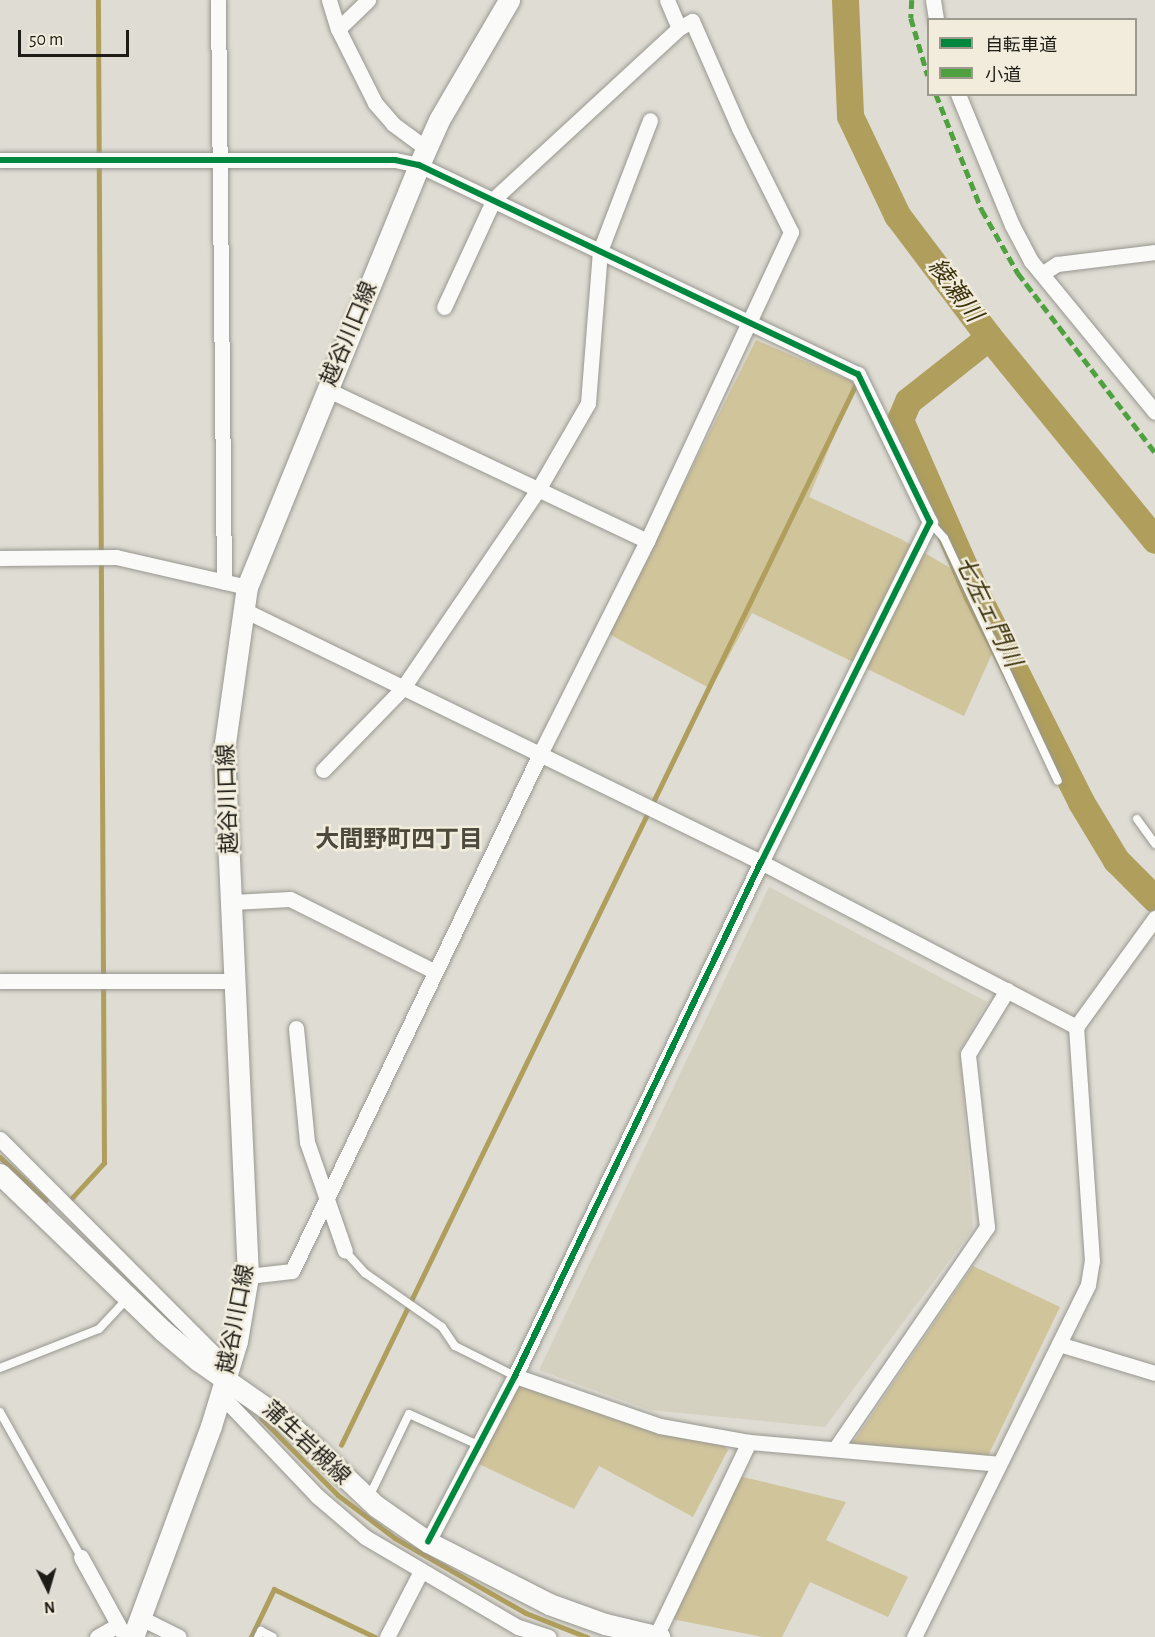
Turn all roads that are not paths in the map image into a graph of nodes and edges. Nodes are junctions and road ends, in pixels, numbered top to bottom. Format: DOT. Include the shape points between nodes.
graph roads {
  1 [pos="218,0"];
  2 [pos="329,0"];
  3 [pos="368,0"];
  4 [pos="508,0"];
  5 [pos="667,0"];
  6 [pos="933,0"];
  7 [pos="936,18"];
  8 [pos="338,28"];
  9 [pos="678,28"];
  10 [pos="959,96"];
  11 [pos="650,120"];
  12 [pos="423,157"];
  13 [pos="0,160"];
  14 [pos="220,162"];
  15 [pos="494,200"];
  16 [pos="600,251"];
  17 [pos="1155,252"];
  18 [pos="1042,273"];
  19 [pos="444,307"];
  20 [pos="750,323"];
  21 [pos="326,389"];
  22 [pos="1155,412"];
  23 [pos="539,488"];
  24 [pos="930,522"];
  25 [pos="647,541"];
  26 [pos="0,558"];
  27 [pos="224,582"];
  28 [pos="247,588"];
  29 [pos="244,610"];
  30 [pos="402,689"];
  31 [pos="541,752"];
  32 [pos="323,770"];
  33 [pos="1059,781"];
  34 [pos="1137,819"];
  35 [pos="1155,844"];
  36 [pos="761,862"];
  37 [pos="232,902"];
  38 [pos="1155,918"];
  39 [pos="434,971"];
  40 [pos="0,981"];
  41 [pos="235,981"];
  42 [pos="1007,990"];
  43 [pos="1076,1027"];
  44 [pos="296,1028"];
  45 [pos="0,1138"];
  46 [pos="0,1174"];
  47 [pos="324,1198"];
  48 [pos="345,1251"];
  49 [pos="248,1276"];
  50 [pos="128,1297"];
  51 [pos="1059,1344"];
  52 [pos="0,1368"];
  53 [pos="1155,1373"];
  54 [pos="515,1376"];
  55 [pos="225,1380"];
  56 [pos="0,1412"];
  57 [pos="749,1442"];
  58 [pos="476,1444"];
  59 [pos="835,1449"];
  60 [pos="999,1464"];
  61 [pos="368,1500"];
  62 [pos="428,1542"];
  63 [pos="81,1557"];
  64 [pos="421,1571"];
  65 [pos="129,1629"];
  66 [pos="603,1630"];
  67 [pos="658,1636"];
  68 [pos="97,1637"];
  69 [pos="179,1637"];
  70 [pos="258,1637"];
  71 [pos="273,1637"];
  72 [pos="387,1637"];
  73 [pos="548,1637"];
  74 [pos="914,1637"];
  1 -- 14 [label="street"];
  2 -- 8 [label="street"];
  3 -- 8 [label="street"];
  4 -- 12 [label="main road, 越谷川口線"];
  5 -- 9 [label="street"];
  6 -- 7 [label="street"];
  8 -- 12 [label="street" via="375,103"];
  9 -- 15 [label="street"];
  9 -- 20 [label="street" via="692,21 791,232"];
  10 -- 18 [label="street" via="1012,225"];
  11 -- 16 [label="street"];
  12 -- 14 [label="street"];
  12 -- 15 [label="street"];
  12 -- 21 [label="main road, 越谷川口線"];
  13 -- 14 [label="street"];
  14 -- 27 [label="street"];
  15 -- 16 [label="street"];
  15 -- 19 [label="street"];
  16 -- 20 [label="street"];
  16 -- 23 [label="street" via="588,403"];
  17 -- 18 [label="street" via="1057,264"];
  18 -- 22 [label="street"];
  20 -- 24 [label="street" via="858,374"];
  20 -- 25 [label="street"];
  21 -- 23 [label="street"];
  21 -- 28 [label="main road, 越谷川口線"];
  23 -- 25 [label="street"];
  23 -- 30 [label="street"];
  24 -- 33 [label="lane" via="944,538"];
  24 -- 36 [label="street"];
  25 -- 31 [label="street"];
  26 -- 27 [label="street" via="116,557"];
  27 -- 28 [label="street"];
  28 -- 29 [label="main road, 越谷川口線"];
  29 -- 30 [label="street"];
  29 -- 37 [label="main road, 越谷川口線" via="224,750"];
  30 -- 31 [label="street"];
  30 -- 32 [label="street"];
  31 -- 36 [label="street"];
  31 -- 39 [label="street"];
  34 -- 35 [label="lane"];
  36 -- 42 [label="street"];
  36 -- 54 [label="street"];
  37 -- 39 [label="street" via="290,899"];
  37 -- 41 [label="main road, 越谷川口線"];
  38 -- 43 [label="street"];
  39 -- 47 [label="street"];
  40 -- 41 [label="street"];
  41 -- 49 [label="main road, 越谷川口線"];
  42 -- 43 [label="street"];
  42 -- 59 [label="street" via="968,1054 987,1227"];
  43 -- 51 [label="street" via="1092,1261 1088,1285"];
  44 -- 47 [label="street" via="307,1142"];
  45 -- 55 [label="street"];
  46 -- 50 [label="main road, 蒲生岩槻線"];
  47 -- 48 [label="street"];
  47 -- 49 [label="street" via="292,1272"];
  48 -- 54 [label="lane" via="365,1273 442,1327 455,1346"];
  49 -- 55 [label="main road, 越谷川口線"];
  50 -- 52 [label="lane" via="99,1329"];
  50 -- 55 [label="main road, 蒲生岩槻線"];
  51 -- 53 [label="street"];
  51 -- 60 [label="street"];
  54 -- 57 [label="street" via="660,1426"];
  54 -- 58 [label="street"];
  55 -- 61 [label="main road, 蒲生岩槻線" via="289,1424"];
  55 -- 64 [label="street" via="317,1496 365,1537"];
  55 -- 65 [label="main road, 越谷川口線"];
  56 -- 63 [label="lane"];
  57 -- 59 [label="street"];
  57 -- 67 [label="street"];
  58 -- 61 [label="lane" via="409,1414"];
  58 -- 62 [label="street"];
  59 -- 60 [label="street"];
  60 -- 74 [label="street"];
  61 -- 62 [label="main road, 蒲生岩槻線"];
  62 -- 66 [label="main road, 蒲生岩槻線"];
  63 -- 65 [label="street"];
  64 -- 72 [label="street"];
  64 -- 73 [label="street" via="518,1626"];
  65 -- 68 [label="street"];
  65 -- 69 [label="street"];
  66 -- 67 [label="main road, 蒲生岩槻線"];
  70 -- 71 [label="lane" via="261,1631"];
}
